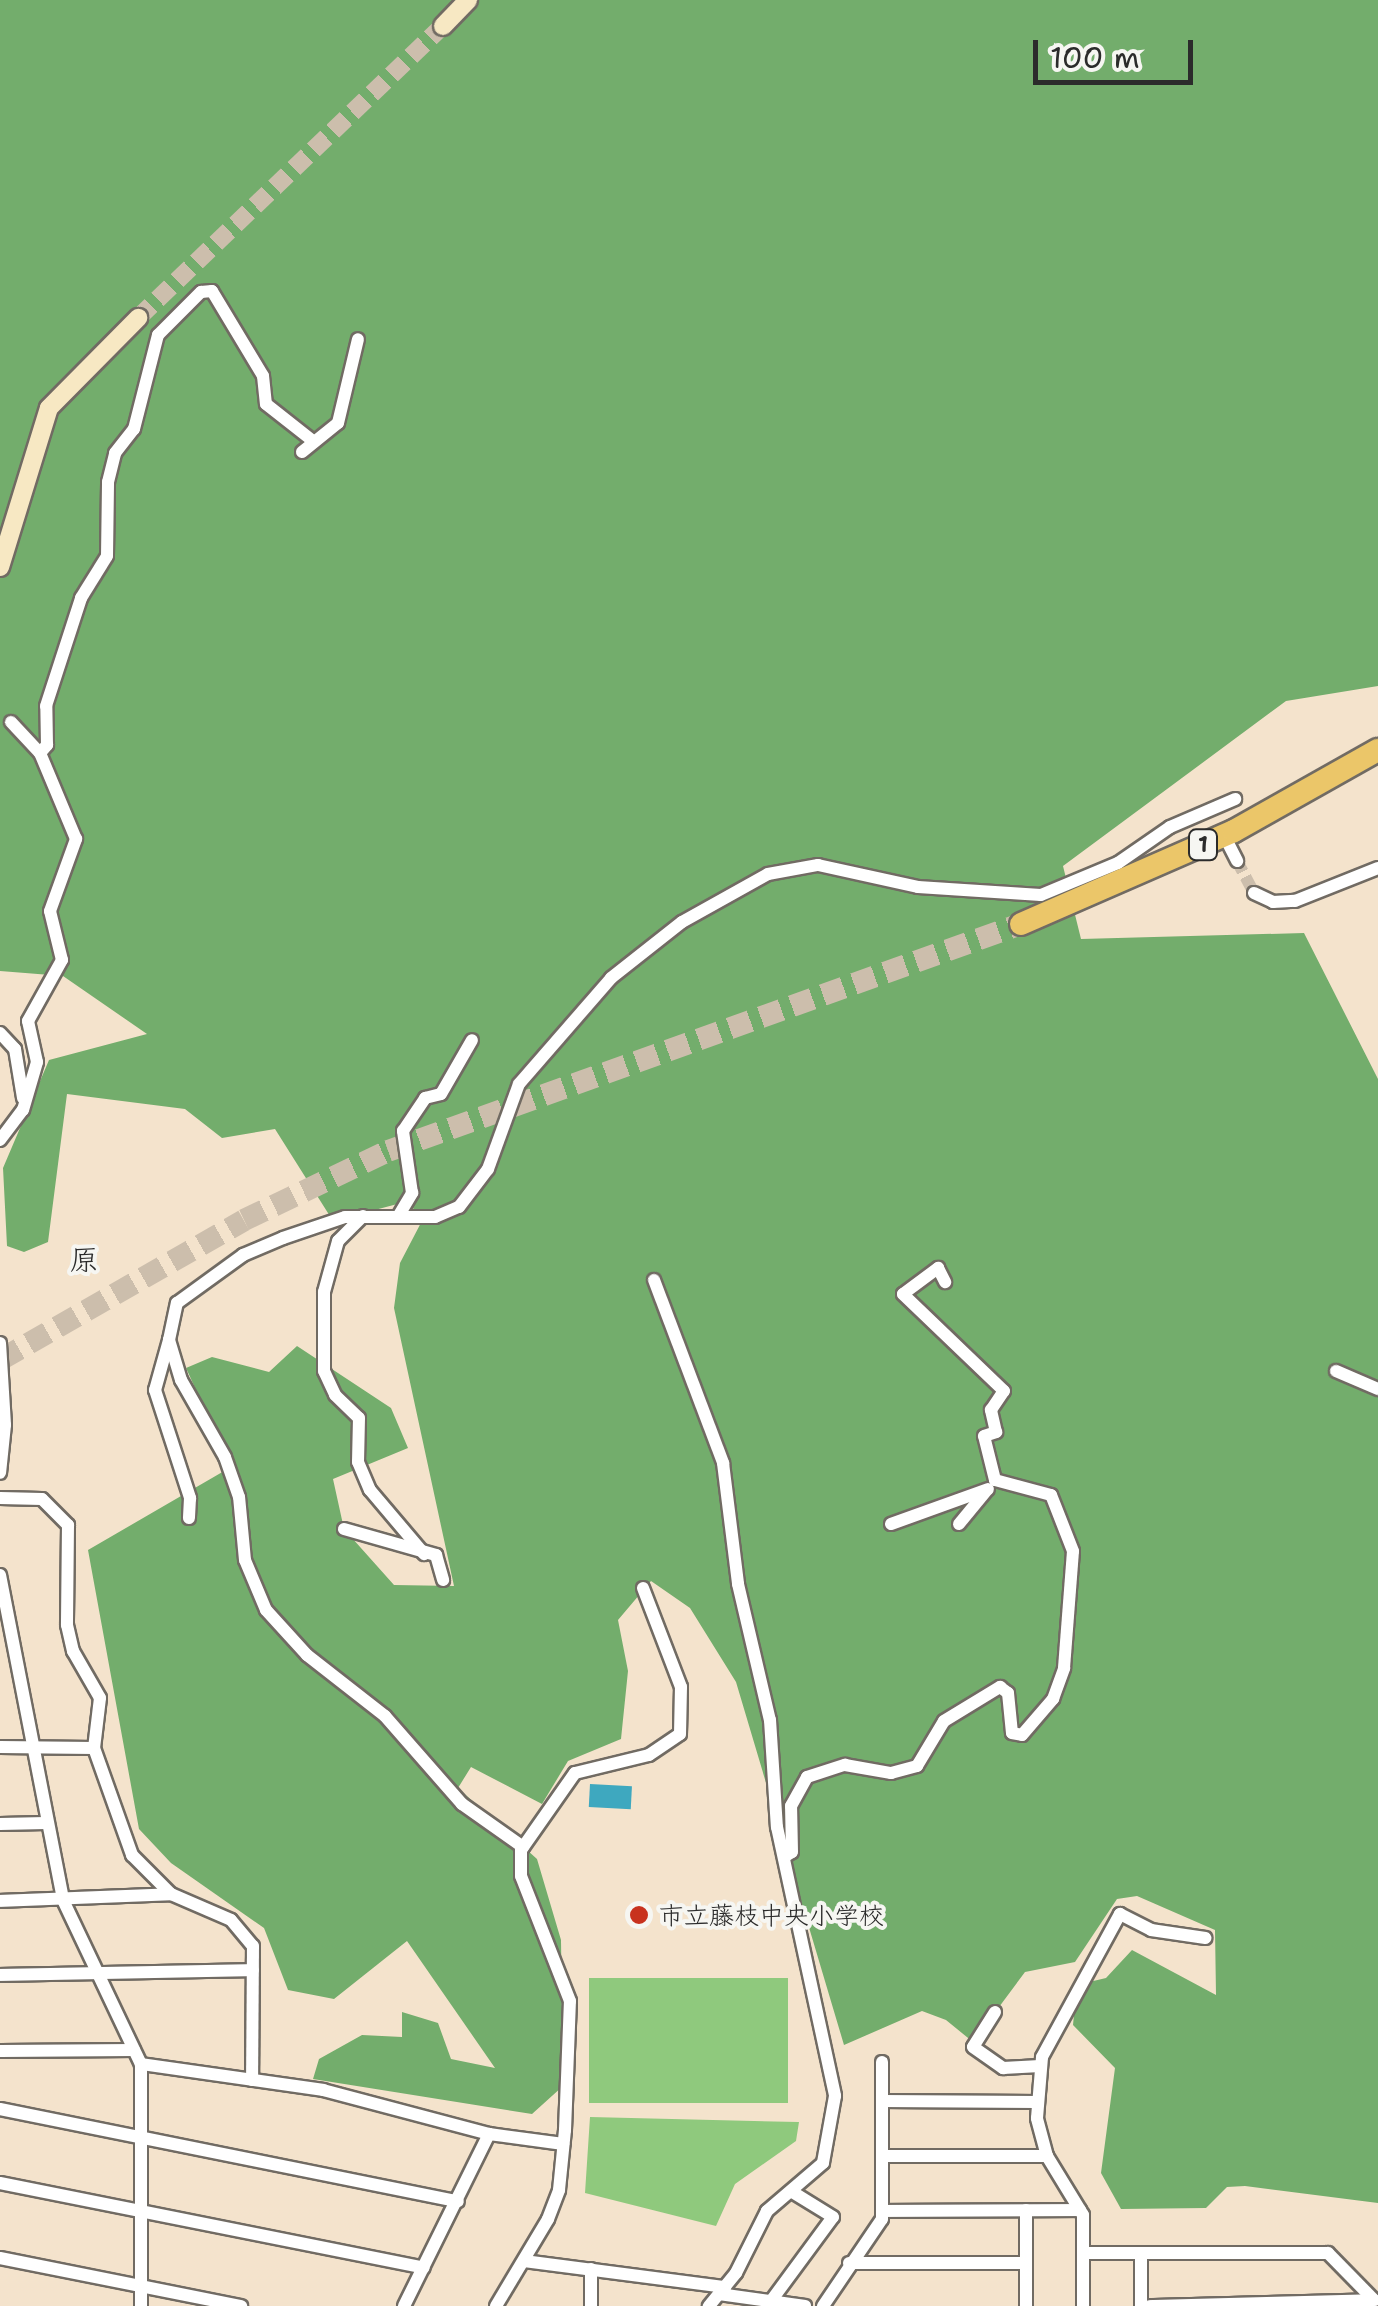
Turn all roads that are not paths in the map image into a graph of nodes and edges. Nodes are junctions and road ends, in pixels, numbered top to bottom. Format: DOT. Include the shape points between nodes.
graph roads {
  1 [pos="468,0"];
  2 [pos="444,26"];
  3 [pos="138,318"];
  4 [pos="358,339"];
  5 [pos="312,441"];
  6 [pos="302,452"];
  7 [pos="0,567"];
  8 [pos="11,722"];
  9 [pos="1378,750"];
  10 [pos="40,753"];
  11 [pos="1235,798"];
  12 [pos="1229,845"];
  13 [pos="1237,861"];
  14 [pos="1378,868"];
  15 [pos="1254,893"];
  16 [pos="1021,924"];
  17 [pos="0,1033"];
  18 [pos="472,1040"];
  19 [pos="23,1110"];
  20 [pos="0,1140"];
  21 [pos="365,1214"];
  22 [pos="399,1215"];
  23 [pos="654,1280"];
  24 [pos="945,1282"];
  25 [pos="169,1340"];
  26 [pos="0,1343"];
  27 [pos="1336,1371"];
  28 [pos="1378,1388"];
  29 [pos="0,1473"];
  30 [pos="991,1485"];
  31 [pos="0,1498"];
  32 [pos="189,1518"];
  33 [pos="890,1524"];
  34 [pos="958,1524"];
  35 [pos="344,1530"];
  36 [pos="424,1554"];
  37 [pos="0,1575"];
  38 [pos="442,1580"];
  39 [pos="643,1588"];
  40 [pos="3,1601"];
  41 [pos="17,1674"];
  42 [pos="0,1675"];
  43 [pos="33,1746"];
  44 [pos="0,1747"];
  45 [pos="94,1748"];
  46 [pos="46,1823"];
  47 [pos="0,1824"];
  48 [pos="523,1847"];
  49 [pos="784,1857"];
  50 [pos="171,1894"];
  51 [pos="62,1900"];
  52 [pos="0,1901"];
  53 [pos="1206,1938"];
  54 [pos="253,1970"];
  55 [pos="97,1973"];
  56 [pos="0,1974"];
  57 [pos="995,2012"];
  58 [pos="134,2050"];
  59 [pos="0,2051"];
  60 [pos="882,2062"];
  61 [pos="141,2064"];
  62 [pos="1040,2066"];
  63 [pos="252,2080"];
  64 [pos="882,2101"];
  65 [pos="1037,2102"];
  66 [pos="0,2108"];
  67 [pos="489,2134"];
  68 [pos="141,2138"];
  69 [pos="563,2144"];
  70 [pos="882,2156"];
  71 [pos="1047,2156"];
  72 [pos="0,2183"];
  73 [pos="794,2193"];
  74 [pos="458,2201"];
  75 [pos="1026,2210"];
  76 [pos="1080,2210"];
  77 [pos="882,2211"];
  78 [pos="140,2212"];
  79 [pos="1083,2253"];
  80 [pos="1142,2254"];
  81 [pos="0,2258"];
  82 [pos="524,2261"];
  83 [pos="849,2263"];
  84 [pos="1026,2263"];
  85 [pos="424,2268"];
  86 [pos="591,2269"];
  87 [pos="142,2286"];
  88 [pos="722,2290"];
  89 [pos="771,2301"];
  90 [pos="1374,2301"];
  91 [pos="142,2306"];
  92 [pos="240,2306"];
  93 [pos="404,2306"];
  94 [pos="498,2306"];
  95 [pos="591,2306"];
  96 [pos="709,2306"];
  97 [pos="805,2306"];
  98 [pos="823,2306"];
  99 [pos="1026,2306"];
  100 [pos="1083,2306"];
  101 [pos="1142,2306"];
  102 [pos="1150,2306"];
  1 -- 2 [label="street"];
  3 -- 7 [label="street" via="49,408"];
  4 -- 5 [label="street" via="338,423"];
  5 -- 6 [label="street"];
  5 -- 10 [label="street" via="266,404 263,376 212,291 201,292 158,334 134,428 116,453 108,482 106,556 66,637"];
  8 -- 10 [label="street"];
  9 -- 16 [label="highway, 1" via="1234,830"];
  10 -- 19 [label="street" via="76,840 50,911 62,960 28,1021 38,1062"];
  11 -- 22 [label="street" via="1215,816 1170,827 1118,863 1041,895 918,888 818,866 768,874 682,922 611,978 519,1084 488,1169 458,1207 435,1217"];
  12 -- 13 [label="street"];
  14 -- 15 [label="street" via="1295,901 1273,902"];
  17 -- 19 [label="street" via="15,1049"];
  18 -- 22 [label="street" via="441,1094 425,1098 403,1131 412,1193"];
  19 -- 20 [label="street"];
  21 -- 22 [label="street"];
  21 -- 25 [label="street" via="242,1256 184,1294"];
  21 -- 36 [label="street" via="338,1241 324,1292 324,1371 334,1396 359,1418 358,1462 370,1490"];
  23 -- 49 [label="street" via="724,1464 738,1584 770,1720"];
  24 -- 30 [label="street" via="938,1268 903,1294 1004,1392 991,1410 996,1432 984,1436"];
  25 -- 32 [label="street" via="154,1390 190,1498"];
  25 -- 48 [label="street" via="180,1380 225,1456 239,1497 245,1560 266,1610 307,1655 384,1716 462,1804"];
  26 -- 29 [label="street" via="6,1425"];
  27 -- 28 [label="street"];
  30 -- 33 [label="street"];
  30 -- 34 [label="street"];
  30 -- 49 [label="street" via="1051,1495 1073,1551 1064,1668 1053,1700 1015,1736 1008,1694 1000,1688 944,1721 917,1766 891,1773 845,1765 820,1769 797,1790 792,1852"];
  31 -- 45 [label="street" via="42,1498 68,1525 67,1625 73,1651 100,1698"];
  35 -- 36 [label="street"];
  36 -- 38 [label="street" via="436,1555"];
  37 -- 40 [label="street"];
  39 -- 48 [label="street" via="681,1687 680,1734 649,1755 575,1774"];
  40 -- 41 [label="street"];
  41 -- 42 [label="street"];
  41 -- 43 [label="street"];
  43 -- 44 [label="street"];
  43 -- 45 [label="street"];
  43 -- 46 [label="street"];
  45 -- 50 [label="street" via="132,1854"];
  46 -- 47 [label="street"];
  46 -- 51 [label="street"];
  48 -- 69 [label="street" via="520,1876 570,2002"];
  49 -- 73 [label="street" via="835,2096 828,2150"];
  50 -- 51 [label="street"];
  50 -- 54 [label="street" via="247,1933"];
  51 -- 52 [label="street"];
  51 -- 55 [label="street"];
  53 -- 62 [label="street" via="1151,1930 1120,1914"];
  54 -- 55 [label="street"];
  54 -- 63 [label="street"];
  55 -- 56 [label="street"];
  55 -- 58 [label="street"];
  57 -- 62 [label="street" via="973,2048 1003,2068"];
  58 -- 59 [label="street"];
  58 -- 61 [label="street"];
  60 -- 64 [label="street"];
  61 -- 63 [label="street"];
  61 -- 68 [label="street"];
  62 -- 65 [label="street"];
  63 -- 67 [label="street" via="323,2090"];
  64 -- 65 [label="street"];
  64 -- 70 [label="street"];
  65 -- 71 [label="street"];
  66 -- 68 [label="street"];
  67 -- 69 [label="street"];
  67 -- 74 [label="street"];
  68 -- 74 [label="street"];
  68 -- 78 [label="street"];
  69 -- 82 [label="street" via="559,2190"];
  70 -- 71 [label="street"];
  70 -- 77 [label="street"];
  71 -- 76 [label="street"];
  72 -- 78 [label="street"];
  73 -- 88 [label="street" via="762,2217 750,2250"];
  73 -- 89 [label="street" via="834,2217"];
  74 -- 85 [label="street"];
  75 -- 76 [label="street"];
  75 -- 77 [label="street"];
  75 -- 84 [label="street"];
  76 -- 79 [label="street"];
  77 -- 83 [label="street"];
  78 -- 85 [label="street"];
  78 -- 87 [label="street"];
  79 -- 80 [label="street"];
  79 -- 100 [label="street"];
  80 -- 90 [label="street" via="1328,2253"];
  80 -- 101 [label="street"];
  81 -- 87 [label="street"];
  82 -- 86 [label="street"];
  82 -- 94 [label="street"];
  83 -- 84 [label="street"];
  83 -- 98 [label="street"];
  84 -- 99 [label="street"];
  85 -- 93 [label="street"];
  86 -- 88 [label="street"];
  86 -- 95 [label="street"];
  87 -- 91 [label="street"];
  87 -- 92 [label="street"];
  88 -- 89 [label="street"];
  88 -- 96 [label="street"];
  89 -- 97 [label="street"];
  90 -- 102 [label="street"];
}
